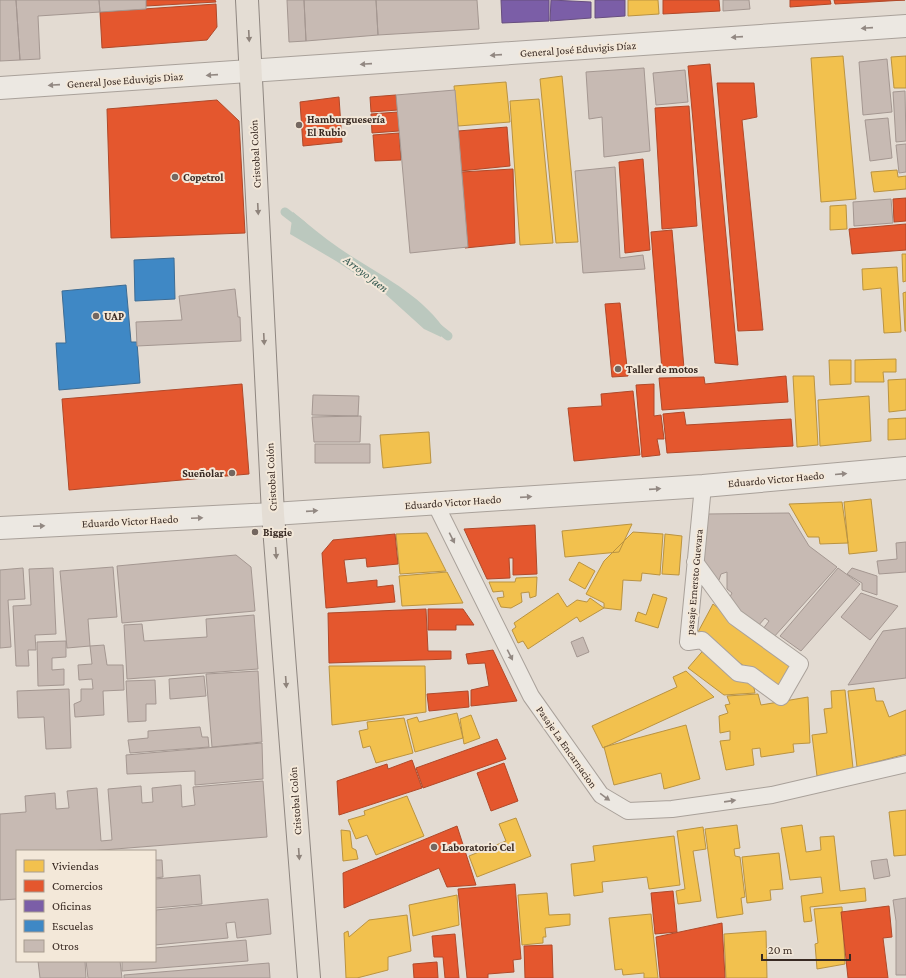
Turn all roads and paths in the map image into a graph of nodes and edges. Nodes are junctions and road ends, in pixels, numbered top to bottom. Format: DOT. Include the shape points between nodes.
graph roads {
  1 [pos="247,0"];
  2 [pos="906,26"];
  3 [pos="251,72"];
  4 [pos="0,88"];
  5 [pos="906,468"];
  6 [pos="703,486"];
  7 [pos="435,503"];
  8 [pos="273,514"];
  9 [pos="0,528"];
  10 [pos="695,562"];
  11 [pos="906,764"];
  12 [pos="309,978"];
  1 -- 3 [label="main road, Cristobal Colón, one-way"];
  2 -- 3 [label="street, General José Eduvigis Díaz, one-way"];
  3 -- 4 [label="street, General Jose Eduvigis Diaz, one-way"];
  3 -- 8 [label="main road, Cristobal Colón, one-way"];
  6 -- 5 [label="street, Eduardo Victor Haedo, one-way"];
  7 -- 6 [label="street, Eduardo Victor Haedo, one-way"];
  6 -- 10 [label="lane, pasaje Ernersto Guevara"];
  8 -- 7 [label="street, Eduardo Victor Haedo, one-way"];
  7 -- 11 [label="lane, Pasaje La Encarnacion, one-way" via="531,696 601,795 628,811 672,810 772,795"];
  9 -- 8 [label="street, Eduardo Victor Haedo, one-way"];
  8 -- 12 [label="main road, Cristobal Colón, one-way"];
  10 -- 10 [label="lane, pasaje Ernersto Guevara" via="688,642 702,640 738,673 751,674 781,697 800,664 735,617"];
}
